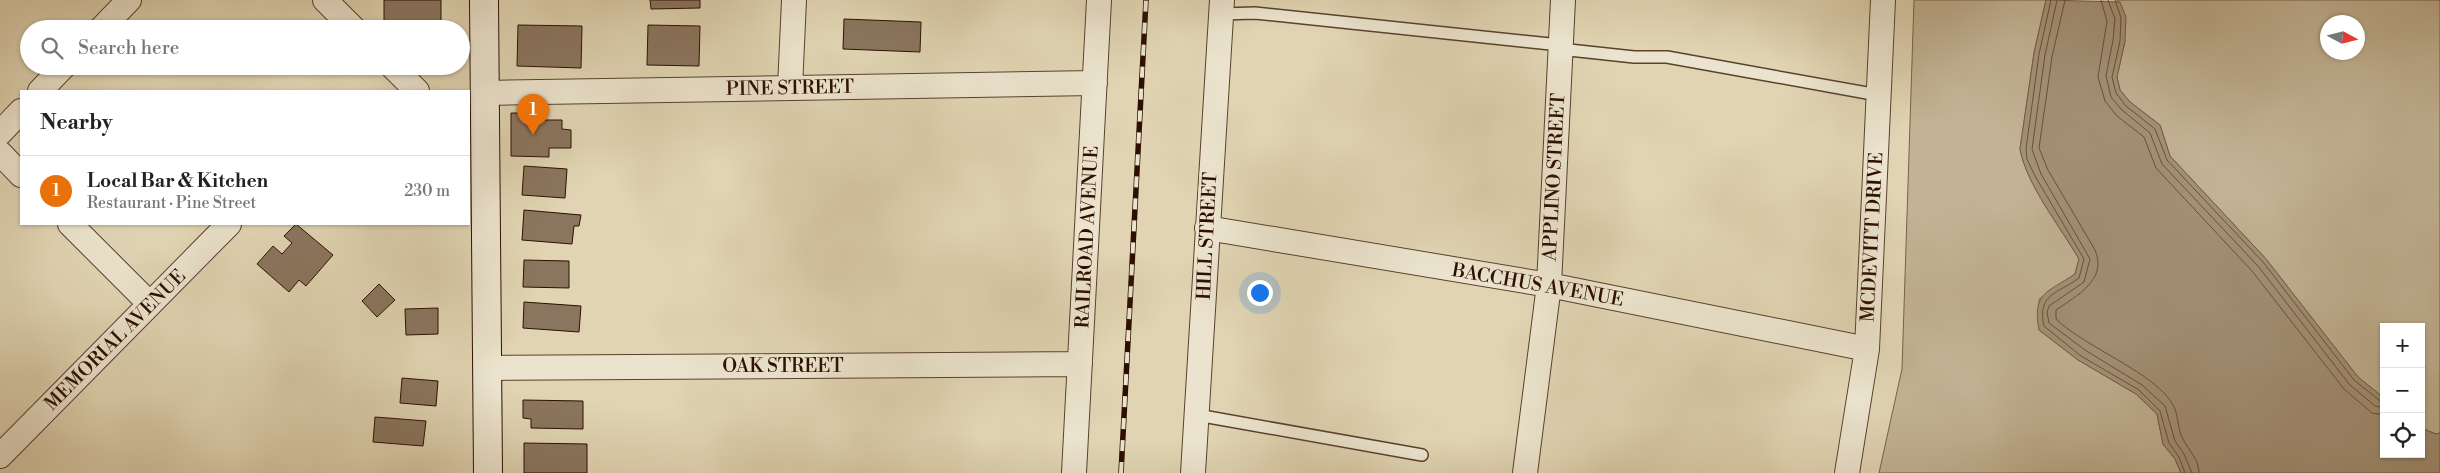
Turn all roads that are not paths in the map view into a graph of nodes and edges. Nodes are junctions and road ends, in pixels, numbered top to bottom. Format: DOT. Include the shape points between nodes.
graph roads {
  1 [pos="128,0"];
  2 [pos="325,0"];
  3 [pos="484,0"];
  4 [pos="794,0"];
  5 [pos="1099,0"];
  6 [pos="1563,0"];
  7 [pos="1883,0"];
  8 [pos="1221,7"];
  9 [pos="109,20"];
  10 [pos="345,20"];
  11 [pos="1560,47"];
  12 [pos="55,75"];
  13 [pos="401,75"];
  14 [pos="1095,83"];
  15 [pos="790,88"];
  16 [pos="41,90"];
  17 [pos="416,90"];
  18 [pos="484,93"];
  19 [pos="1878,95"];
  20 [pos="20,112"];
  21 [pos="0,133"];
  22 [pos="477,141"];
  23 [pos="0,153"];
  24 [pos="20,174"];
  25 [pos="71,225"];
  26 [pos="229,225"];
  27 [pos="1208,228"];
  28 [pos="1548,285"];
  29 [pos="150,304"];
  30 [pos="1867,349"];
  31 [pos="1080,364"];
  32 [pos="487,368"];
  33 [pos="1197,415"];
  34 [pos="1422,455"];
  35 [pos="0,456"];
  36 [pos="488,473"];
  37 [pos="1074,473"];
  38 [pos="1193,473"];
  39 [pos="1525,473"];
  40 [pos="1847,473"];
  1 -- 9 [label="street"];
  2 -- 10 [label="street"];
  3 -- 18 [label="main road"];
  4 -- 15 [label="street"];
  5 -- 14 [label="street, RAILROAD AVENUE"];
  6 -- 11 [label="street, APPLINO STREET"];
  7 -- 19 [label="street, MCDEVITT DRIVE"];
  8 -- 11 [label="lane"];
  8 -- 27 [label="street, HILL STREET"];
  11 -- 19 [label="lane" via="1634,57 1667,57"];
  11 -- 28 [label="street, APPLINO STREET"];
  12 -- 16 [label="street"];
  13 -- 17 [label="street"];
  14 -- 15 [label="street, PINE STREET"];
  14 -- 31 [label="street, RAILROAD AVENUE"];
  15 -- 18 [label="street, PINE STREET"];
  18 -- 22 [label="main road"];
  19 -- 30 [label="street, MCDEVITT DRIVE"];
  20 -- 21 [label="street"];
  22 -- 32 [label="main road"];
  23 -- 24 [label="street"];
  25 -- 29 [label="street"];
  26 -- 29 [label="street, MEMORIAL AVENUE"];
  27 -- 28 [label="street, BACCHUS AVENUE"];
  27 -- 33 [label="street, HILL STREET"];
  28 -- 30 [label="street, BACCHUS AVENUE"];
  28 -- 39 [label="street, APPLINO STREET"];
  29 -- 35 [label="street, MEMORIAL AVENUE"];
  30 -- 40 [label="street, MCDEVITT DRIVE"];
  31 -- 32 [label="street, OAK STREET"];
  31 -- 37 [label="street, RAILROAD AVENUE"];
  32 -- 36 [label="main road"];
  33 -- 34 [label="lane"];
  33 -- 38 [label="street, HILL STREET"];
}
